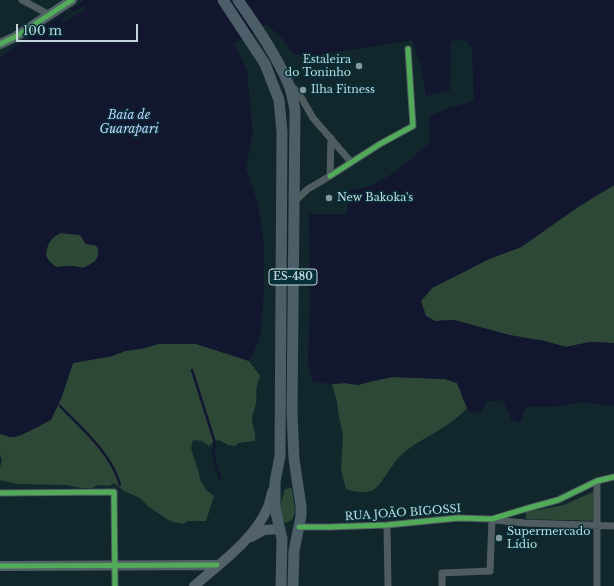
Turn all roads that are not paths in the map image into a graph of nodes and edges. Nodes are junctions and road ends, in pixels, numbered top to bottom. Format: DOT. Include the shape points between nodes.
graph roads {
  1 [pos="22,0"];
  2 [pos="72,0"];
  3 [pos="223,0"];
  4 [pos="238,0"];
  5 [pos="50,15"];
  6 [pos="0,44"];
  7 [pos="408,49"];
  8 [pos="289,84"];
  9 [pos="331,138"];
  10 [pos="351,162"];
  11 [pos="330,176"];
  12 [pos="294,202"];
  13 [pos="614,477"];
  14 [pos="597,481"];
  15 [pos="276,482"];
  16 [pos="0,493"];
  17 [pos="492,519"];
  18 [pos="387,525"];
  19 [pos="598,526"];
  20 [pos="614,526"];
  21 [pos="298,527"];
  22 [pos="280,529"];
  23 [pos="248,539"];
  24 [pos="217,565"];
  25 [pos="0,566"];
  26 [pos="115,566"];
  27 [pos="199,584"];
  28 [pos="115,586"];
  29 [pos="281,586"];
  30 [pos="293,586"];
  31 [pos="388,586"];
  32 [pos="442,586"];
  33 [pos="597,586"];
  1 -- 5 [label="street"];
  2 -- 5 [label="street"];
  3 -- 15 [label="main road, ES-480" via="265,64 279,100 282,132 280,456"];
  4 -- 8 [label="main road, ES-480" via="276,58"];
  5 -- 6 [label="street"];
  7 -- 10 [label="street" via="413,126"];
  8 -- 9 [label="street" via="298,92 313,118"];
  8 -- 12 [label="main road, ES-480" via="295,110"];
  9 -- 10 [label="street"];
  9 -- 11 [label="street"];
  10 -- 11 [label="street"];
  11 -- 12 [label="street" via="308,189"];
  12 -- 21 [label="main road, ES-480" via="292,412 294,459 301,506"];
  13 -- 14 [label="street, RUA JOÃO BIGOSSI"];
  14 -- 17 [label="street, RUA JOÃO BIGOSSI" via="558,500"];
  14 -- 19 [label="street"];
  15 -- 22 [label="main road, ES-480" via="275,508"];
  15 -- 23 [label="street" via="268,508"];
  16 -- 26 [label="street" via="114,492"];
  17 -- 18 [label="street, RUA JOÃO BIGOSSI" via="458,518"];
  17 -- 19 [label="street"];
  17 -- 32 [label="street" via="490,571 442,573"];
  18 -- 21 [label="street, RUA JOÃO BIGOSSI"];
  18 -- 31 [label="street"];
  19 -- 20 [label="street"];
  19 -- 33 [label="street"];
  21 -- 22 [label="main road" via="290,530"];
  21 -- 30 [label="main road, ES-480"];
  22 -- 23 [label="street" via="264,530"];
  22 -- 29 [label="main road, ES-480"];
  23 -- 24 [label="street"];
  24 -- 26 [label="street"];
  24 -- 27 [label="street"];
  25 -- 26 [label="street"];
  26 -- 28 [label="street"];
}
